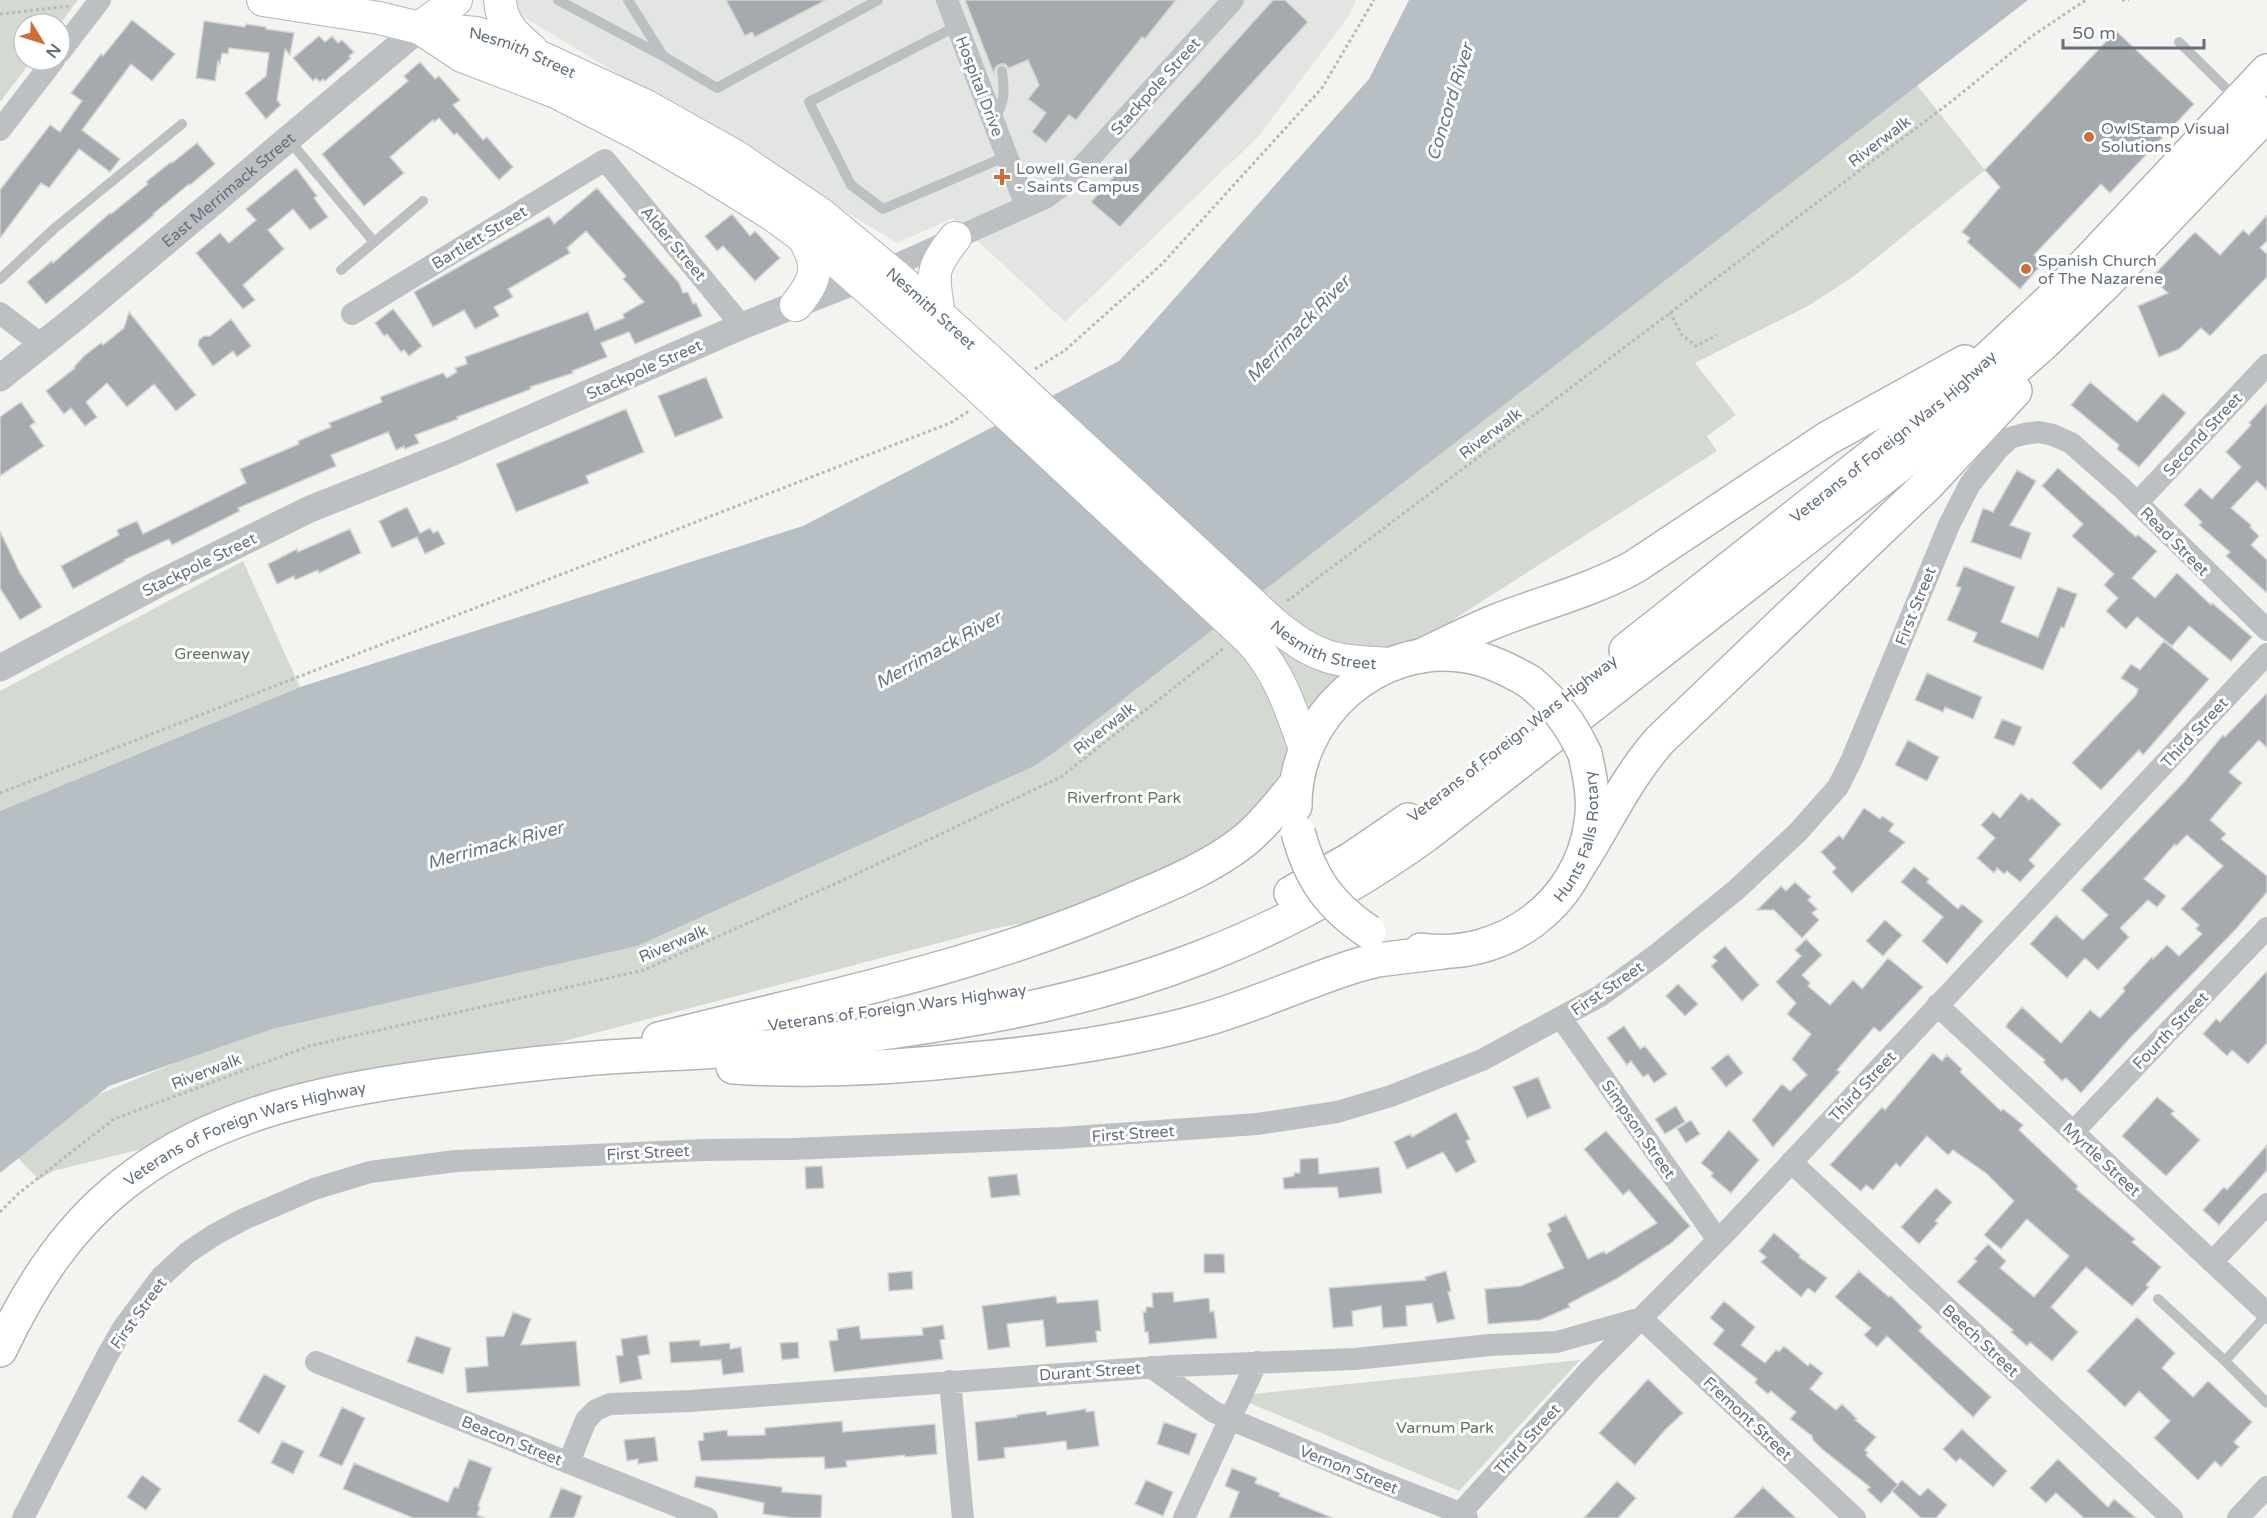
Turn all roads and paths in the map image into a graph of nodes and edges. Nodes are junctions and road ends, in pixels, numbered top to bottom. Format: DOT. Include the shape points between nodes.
graph roads {
  1 [pos="99,0"];
  2 [pos="263,0"];
  3 [pos="456,0"];
  4 [pos="500,0"];
  5 [pos="558,0"];
  6 [pos="628,0"];
  7 [pos="878,0"];
  8 [pos="947,0"];
  9 [pos="1233,0"];
  10 [pos="1374,0"];
  11 [pos="2086,0"];
  12 [pos="2122,0"];
  13 [pos="2129,0"];
  14 [pos="74,6"];
  15 [pos="0,14"];
  16 [pos="957,26"];
  17 [pos="420,28"];
  18 [pos="72,36"];
  19 [pos="2179,42"];
  20 [pos="537,55"];
  21 [pos="663,56"];
  22 [pos="1002,71"];
  23 [pos="2267,71"];
  24 [pos="45,72"];
  25 [pos="2253,108"];
  26 [pos="993,122"];
  27 [pos="182,124"];
  28 [pos="0,130"];
  29 [pos="288,139"];
  30 [pos="1007,156"];
  31 [pos="606,160"];
  32 [pos="423,201"];
  33 [pos="1026,206"];
  34 [pos="802,235"];
  35 [pos="955,238"];
  36 [pos="374,242"];
  37 [pos="887,269"];
  38 [pos="340,270"];
  39 [pos="0,279"];
  40 [pos="858,280"];
  41 [pos="2104,285"];
  42 [pos="796,305"];
  43 [pos="1670,312"];
  44 [pos="0,313"];
  45 [pos="939,314"];
  46 [pos="352,315"];
  47 [pos="2025,324"];
  48 [pos="742,326"];
  49 [pos="1717,335"];
  50 [pos="42,345"];
  51 [pos="975,365"];
  52 [pos="2267,365"];
  53 [pos="1026,375"];
  54 [pos="0,378"];
  55 [pos="969,411"];
  56 [pos="2081,452"];
  57 [pos="2137,503"];
  58 [pos="1258,628"];
  59 [pos="2267,630"];
  60 [pos="2267,654"];
  61 [pos="1405,660"];
  62 [pos="0,668"];
  63 [pos="1305,749"];
  64 [pos="1296,784"];
  65 [pos="0,793"];
  66 [pos="1578,867"];
  67 [pos="2267,928"];
  68 [pos="1443,952"];
  69 [pos="1937,1005"];
  70 [pos="1561,1018"];
  71 [pos="575,1060"];
  72 [pos="2073,1132"];
  73 [pos="1791,1162"];
  74 [pos="2267,1203"];
  75 [pos="0,1212"];
  76 [pos="1718,1240"];
  77 [pos="2212,1262"];
  78 [pos="2158,1299"];
  79 [pos="2267,1313"];
  80 [pos="1641,1318"];
  81 [pos="0,1350"];
  82 [pos="2225,1361"];
  83 [pos="316,1362"];
  84 [pos="1257,1362"];
  85 [pos="1151,1367"];
  86 [pos="950,1381"];
  87 [pos="2267,1403"];
  88 [pos="1230,1419"];
  89 [pos="569,1462"];
  90 [pos="2267,1487"];
  91 [pos="1461,1516"];
  92 [pos="23,1518"];
  93 [pos="707,1518"];
  94 [pos="963,1518"];
  95 [pos="1185,1518"];
  96 [pos="1856,1518"];
  97 [pos="2172,1518"];
  98 [pos="2238,1518"];
  1 -- 18 [label="street"];
  2 -- 17 [label="main road, Nesmith Street"];
  3 -- 17 [label="main road, East Merrimack Street"];
  4 -- 20 [label="main road" via="507,25"];
  5 -- 21 [label="lane"];
  6 -- 21 [label="lane"];
  7 -- 21 [label="lane" via="717,88"];
  8 -- 16 [label="street, Hospital Drive"];
  9 -- 33 [label="street, Stackpole Street" via="1067,183"];
  10 -- 53 [label="path" via="1322,88 1161,265 1064,351"];
  11 -- 43 [label="path, Riverwalk" via="2032,36 1952,101"];
  12 -- 13 [label="path"];
  14 -- 15 [label="path"];
  16 -- 26 [label="street, Hospital Drive"];
  16 -- 30 [label="lane" via="809,102 851,185 883,209"];
  17 -- 20 [label="main road, Nesmith Street" via="476,33"];
  17 -- 29 [label="street, East Merrimack Street"];
  17 -- 34 [label="main road, Nesmith Street" via="462,56 556,92 634,132"];
  19 -- 25 [label="lane"];
  20 -- 37 [label="main road, Nesmith Street" via="646,106 735,156 822,215"];
  22 -- 26 [label="lane" via="1003,105"];
  23 -- 25 [label="main road, Veterans of Foreign Wars Highway"];
  24 -- 28 [label="street"];
  25 -- 41 [label="main road, Veterans of Foreign Wars Highway"];
  25 -- 47 [label="main road, Veterans of Foreign Wars Highway"];
  26 -- 30 [label="street, Hospital Drive"];
  27 -- 39 [label="lane" via="56,227"];
  29 -- 36 [label="lane"];
  29 -- 50 [label="street, East Merrimack Street"];
  30 -- 33 [label="street, Hospital Drive"];
  31 -- 46 [label="street, Bartlett Street"];
  31 -- 48 [label="street, Alder Street"];
  32 -- 36 [label="lane"];
  33 -- 35 [label="street, Stackpole Street"];
  34 -- 40 [label="main road, Nesmith Street"];
  34 -- 42 [label="main road" via="815,264 809,289"];
  35 -- 37 [label="street, Stackpole Street"];
  35 -- 45 [label="main road" via="936,267"];
  36 -- 38 [label="lane"];
  37 -- 40 [label="street, Stackpole Street"];
  37 -- 45 [label="main road, Nesmith Street"];
  40 -- 42 [label="street, Stackpole Street"];
  40 -- 51 [label="main road, Nesmith Street"];
  41 -- 66 [label="main road" via="1952,459 1660,740 1637,767"];
  41 -- 71 [label="main road, Veterans of Foreign Wars Highway" via="2037,349 1918,450 1443,821 1356,882 1279,924 1184,966 1138,981 1005,1013 748,1048"];
  42 -- 48 [label="street, Stackpole Street"];
  43 -- 49 [label="path" via="1682,335 1696,346"];
  43 -- 58 [label="path, Riverwalk"];
  44 -- 50 [label="street"];
  45 -- 51 [label="main road, Nesmith Street"];
  47 -- 61 [label="main road" via="1828,438 1634,567 1586,590 1496,621"];
  47 -- 71 [label="main road, Veterans of Foreign Wars Highway" via="1912,425 1408,820 1291,893 1229,924 1148,956 1047,985 959,1002 743,1029"];
  48 -- 62 [label="street, Stackpole Street" via="451,453 310,509"];
  50 -- 54 [label="street, East Merrimack Street"];
  51 -- 58 [label="main road, Nesmith Street, bridge"];
  52 -- 57 [label="street, Second Street"];
  55 -- 65 [label="path" via="950,423"];
  56 -- 57 [label="street, Read Street"];
  56 -- 70 [label="street, First Street" via="2062,439 2039,432 2010,438 1999,448 1970,484 1949,525 1838,787 1798,832 1736,890 1600,996"];
  57 -- 59 [label="street, Read Street"];
  58 -- 61 [label="main road, Nesmith Street" via="1341,661"];
  58 -- 63 [label="main road, Nesmith Street" via="1264,655"];
  58 -- 75 [label="path, Riverwalk" via="1061,777 852,876 644,970 309,1046 114,1119"];
  60 -- 69 [label="street, Third Street"];
  61 -- 63 [label="main road, Hunts Falls Rotary" via="1359,681 1339,698 1322,718"];
  61 -- 66 [label="main road, Hunts Falls Rotary, bridge" via="1444,654 1478,658 1510,670 1548,696 1575,733 1590,777 1591,823"];
  63 -- 64 [label="main road, Hunts Falls Rotary"];
  64 -- 68 [label="main road, Hunts Falls Rotary, bridge" via="1298,832 1304,855 1325,894 1369,932 1404,947"];
  64 -- 71 [label="main road" via="1245,840 1221,857 1077,924 924,973"];
  66 -- 68 [label="main road, Hunts Falls Rotary" via="1555,902 1523,929 1484,946"];
  67 -- 72 [label="street, Fourth Street"];
  68 -- 71 [label="main road" via="1358,965 1244,1007 1160,1031 999,1057 806,1069"];
  69 -- 72 [label="street, Myrtle Street"];
  69 -- 73 [label="street, Third Street"];
  70 -- 76 [label="street, Simpson Street"];
  70 -- 92 [label="street, First Street" via="1482,1060 1419,1086 1337,1112 1281,1121 1061,1138 466,1160 370,1173 314,1189 214,1235 187,1253 161,1278 123,1328 102,1364"];
  71 -- 81 [label="main road, Veterans of Foreign Wars Highway" via="333,1093 261,1112 191,1141 133,1176 74,1230 30,1290"];
  72 -- 77 [label="street, Myrtle Street"];
  73 -- 76 [label="street, Third Street"];
  73 -- 97 [label="street, Beech Street"];
  74 -- 77 [label="street"];
  76 -- 80 [label="street, Third Street"];
  77 -- 79 [label="street, Myrtle Street"];
  78 -- 82 [label="lane"];
  79 -- 82 [label="lane"];
  80 -- 84 [label="street, Durant Street" via="1557,1342 1355,1359"];
  80 -- 91 [label="street, Third Street"];
  80 -- 96 [label="street, Fremont Street"];
  82 -- 87 [label="lane"];
  83 -- 89 [label="street, Beacon Street"];
  84 -- 85 [label="street, Durant Street"];
  84 -- 88 [label="street"];
  85 -- 86 [label="street, Durant Street"];
  85 -- 88 [label="street, Vernon Street"];
  86 -- 89 [label="street, Durant Street" via="610,1404 586,1420"];
  86 -- 94 [label="street"];
  88 -- 91 [label="street, Vernon Street"];
  88 -- 95 [label="street"];
  89 -- 93 [label="street, Beacon Street"];
  90 -- 98 [label="street"];
}
